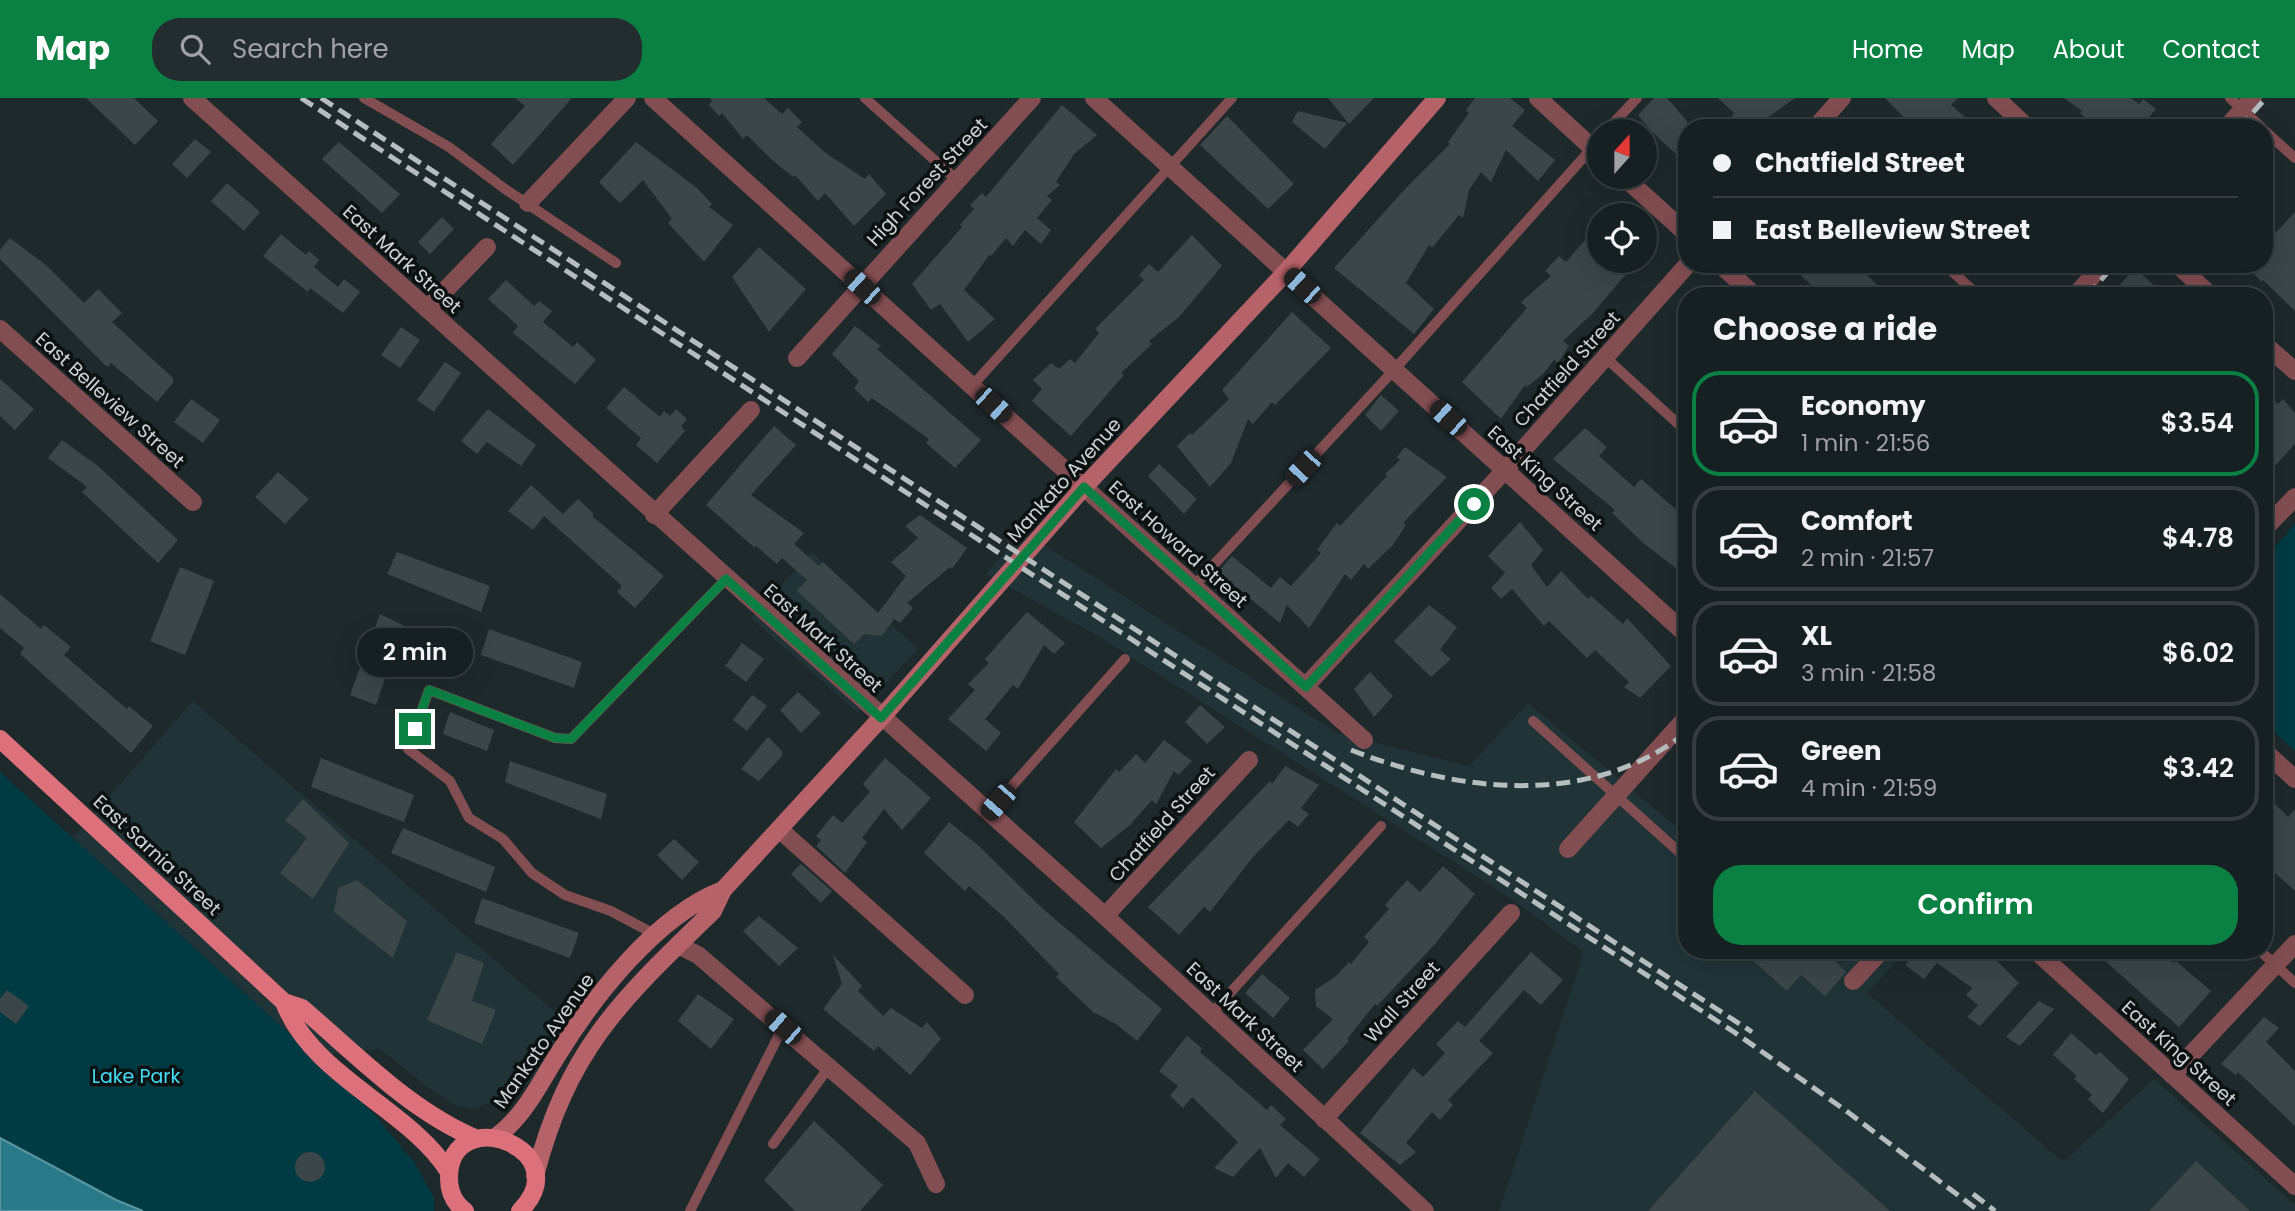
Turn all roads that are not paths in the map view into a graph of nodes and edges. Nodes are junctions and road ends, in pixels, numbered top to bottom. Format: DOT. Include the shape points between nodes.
graph roads {
  1 [pos="364,98"];
  2 [pos="627,98"];
  3 [pos="653,98"];
  4 [pos="865,98"];
  5 [pos="1032,98"];
  6 [pos="1094,98"];
  7 [pos="1233,98"];
  8 [pos="1437,98"];
  9 [pos="1538,98"];
  10 [pos="1637,98"];
  11 [pos="1842,98"];
  12 [pos="1996,98"];
  13 [pos="204,102"];
  14 [pos="2242,102"];
  15 [pos="1617,119"];
  16 [pos="1823,119"];
  17 [pos="2018,119"];
  18 [pos="2232,119"];
  19 [pos="2255,119"];
  20 [pos="2273,138"];
  21 [pos="1587,139"];
  22 [pos="1587,158"];
  23 [pos="2295,158"];
  24 [pos="1171,167"];
  25 [pos="958,181"];
  26 [pos="1637,189"];
  27 [pos="528,203"];
  28 [pos="1678,226"];
  29 [pos="486,247"];
  30 [pos="615,263"];
  31 [pos="1286,272"];
  32 [pos="1680,273"];
  33 [pos="1730,273"];
  34 [pos="1954,273"];
  35 [pos="2095,273"];
  36 [pos="2187,273"];
  37 [pos="862,287"];
  38 [pos="1745,287"];
  39 [pos="1969,287"];
  40 [pos="2083,287"];
  41 [pos="2201,287"];
  42 [pos="427,309"];
  43 [pos="0,329"];
  44 [pos="2273,352"];
  45 [pos="797,358"];
  46 [pos="1605,358"];
  47 [pos="1394,370"];
  48 [pos="2295,372"];
  49 [pos="972,386"];
  50 [pos="751,410"];
  51 [pos="1678,424"];
  52 [pos="1505,470"];
  53 [pos="1084,487"];
  54 [pos="2295,497"];
  55 [pos="193,502"];
  56 [pos="654,514"];
  57 [pos="2273,520"];
  58 [pos="726,579"];
  59 [pos="1194,586"];
  60 [pos="1678,627"];
  61 [pos="1125,659"];
  62 [pos="1306,687"];
  63 [pos="881,718"];
  64 [pos="1533,721"];
  65 [pos="1678,727"];
  66 [pos="0,739"];
  67 [pos="1364,740"];
  68 [pos="2273,759"];
  69 [pos="1249,760"];
  70 [pos="2295,779"];
  71 [pos="1617,793"];
  72 [pos="988,813"];
  73 [pos="1381,826"];
  74 [pos="779,829"];
  75 [pos="1568,849"];
  76 [pos="1678,851"];
  77 [pos="723,890"];
  78 [pos="1511,913"];
  79 [pos="1105,916"];
  80 [pos="656,935"];
  81 [pos="2295,944"];
  82 [pos="678,945"];
  83 [pos="1874,959"];
  84 [pos="2045,959"];
  85 [pos="2269,959"];
  86 [pos="2275,965"];
  87 [pos="1853,981"];
  88 [pos="2295,983"];
  89 [pos="965,995"];
  90 [pos="284,1002"];
  91 [pos="1211,1014"];
  92 [pos="783,1027"];
  93 [pos="829,1067"];
  94 [pos="2172,1075"];
  95 [pos="1324,1119"];
  96 [pos="496,1137"];
  97 [pos="477,1139"];
  98 [pos="773,1144"];
  99 [pos="449,1172"];
  100 [pos="535,1176"];
  101 [pos="936,1184"];
  102 [pos="2295,1186"];
  103 [pos="451,1204"];
  104 [pos="465,1211"];
  105 [pos="520,1211"];
  106 [pos="690,1211"];
  107 [pos="1425,1211"];
  1 -- 27 [label="lane" via="449,147"];
  2 -- 27 [label="street"];
  3 -- 37 [label="street, East Howard Street"];
  4 -- 25 [label="lane"];
  5 -- 25 [label="street, High Forest Street"];
  6 -- 24 [label="street, East King Street"];
  7 -- 24 [label="lane"];
  8 -- 31 [label="main road, Mankato Avenue"];
  9 -- 21 [label="street"];
  10 -- 15 [label="lane"];
  11 -- 16 [label="street"];
  12 -- 17 [label="street"];
  13 -- 42 [label="street, East Mark Street"];
  14 -- 18 [label="street"];
  14 -- 19 [label="lane"];
  20 -- 23 [label="lane"];
  22 -- 47 [label="lane"];
  24 -- 31 [label="street, East King Street"];
  24 -- 49 [label="lane"];
  25 -- 37 [label="street, High Forest Street"];
  26 -- 28 [label="street"];
  27 -- 30 [label="lane"];
  29 -- 42 [label="street"];
  31 -- 47 [label="street, East King Street"];
  31 -- 53 [label="main road, Mankato Avenue"];
  32 -- 46 [label="street, Chatfield Street"];
  33 -- 38 [label="street"];
  34 -- 39 [label="lane"];
  35 -- 40 [label="street"];
  36 -- 41 [label="street"];
  37 -- 45 [label="street, High Forest Street"];
  37 -- 49 [label="street, East Howard Street"];
  42 -- 56 [label="street, East Mark Street"];
  43 -- 55 [label="street, East Belleview Street"];
  44 -- 48 [label="street"];
  46 -- 51 [label="lane"];
  46 -- 52 [label="street, Chatfield Street"];
  47 -- 52 [label="street, East King Street"];
  47 -- 59 [label="lane"];
  49 -- 53 [label="street, East Howard Street"];
  50 -- 56 [label="street"];
  52 -- 60 [label="street, East King Street"];
  52 -- 62 [label="street, Chatfield Street"];
  53 -- 59 [label="street, East Howard Street"];
  53 -- 63 [label="main road, Mankato Avenue"];
  54 -- 57 [label="street"];
  56 -- 58 [label="street, East Mark Street"];
  58 -- 63 [label="street, East Mark Street"];
  58 -- 80 [label="lane" via="571,739 555,738 429,690 408,749 450,781 469,818 503,839 531,873 565,895 611,911"];
  59 -- 62 [label="street, East Howard Street"];
  61 -- 72 [label="lane"];
  62 -- 67 [label="street, East Howard Street"];
  63 -- 72 [label="street, East Mark Street"];
  63 -- 74 [label="main road, Mankato Avenue"];
  64 -- 71 [label="lane"];
  65 -- 71 [label="street"];
  66 -- 90 [label="main road, East Sarnia Street"];
  68 -- 70 [label="street"];
  69 -- 79 [label="street, Chatfield Street"];
  71 -- 75 [label="street"];
  71 -- 76 [label="lane"];
  72 -- 79 [label="street, East Mark Street"];
  73 -- 91 [label="lane"];
  74 -- 77 [label="main road, Mankato Avenue"];
  74 -- 89 [label="street"];
  77 -- 80 [label="main road, Mankato Avenue" via="705,897"];
  77 -- 82 [label="main road, Mankato Avenue" via="713,911"];
  78 -- 95 [label="street, Wall Street"];
  79 -- 91 [label="street, East Mark Street"];
  80 -- 96 [label="main road, Mankato Avenue" via="600,995 526,1109"];
  81 -- 86 [label="street"];
  82 -- 92 [label="street" via="698,955"];
  82 -- 100 [label="main road, Mankato Avenue" via="623,1000 590,1042 556,1107"];
  83 -- 87 [label="street"];
  84 -- 94 [label="street, East King Street"];
  85 -- 86 [label="lane"];
  86 -- 88 [label="lane"];
  86 -- 94 [label="street"];
  90 -- 97 [label="main road, East Sarnia Street" via="302,1008 404,1096"];
  90 -- 99 [label="main road, East Sarnia Street" via="291,1021 335,1068 426,1142"];
  91 -- 95 [label="street, East Mark Street"];
  92 -- 93 [label="street"];
  92 -- 106 [label="lane"];
  93 -- 98 [label="lane"];
  93 -- 101 [label="street" via="917,1143"];
  94 -- 102 [label="street, East King Street"];
  95 -- 107 [label="street, East Mark Street"];
  96 -- 97 [label="main road, Mankato Avenue"];
  96 -- 100 [label="main road, Mankato Avenue" via="523,1151"];
  97 -- 99 [label="main road" via="458,1152"];
  99 -- 103 [label="main road"];
  100 -- 105 [label="main road, Mankato Avenue" via="532,1195"];
  103 -- 104 [label="main road"];
}
